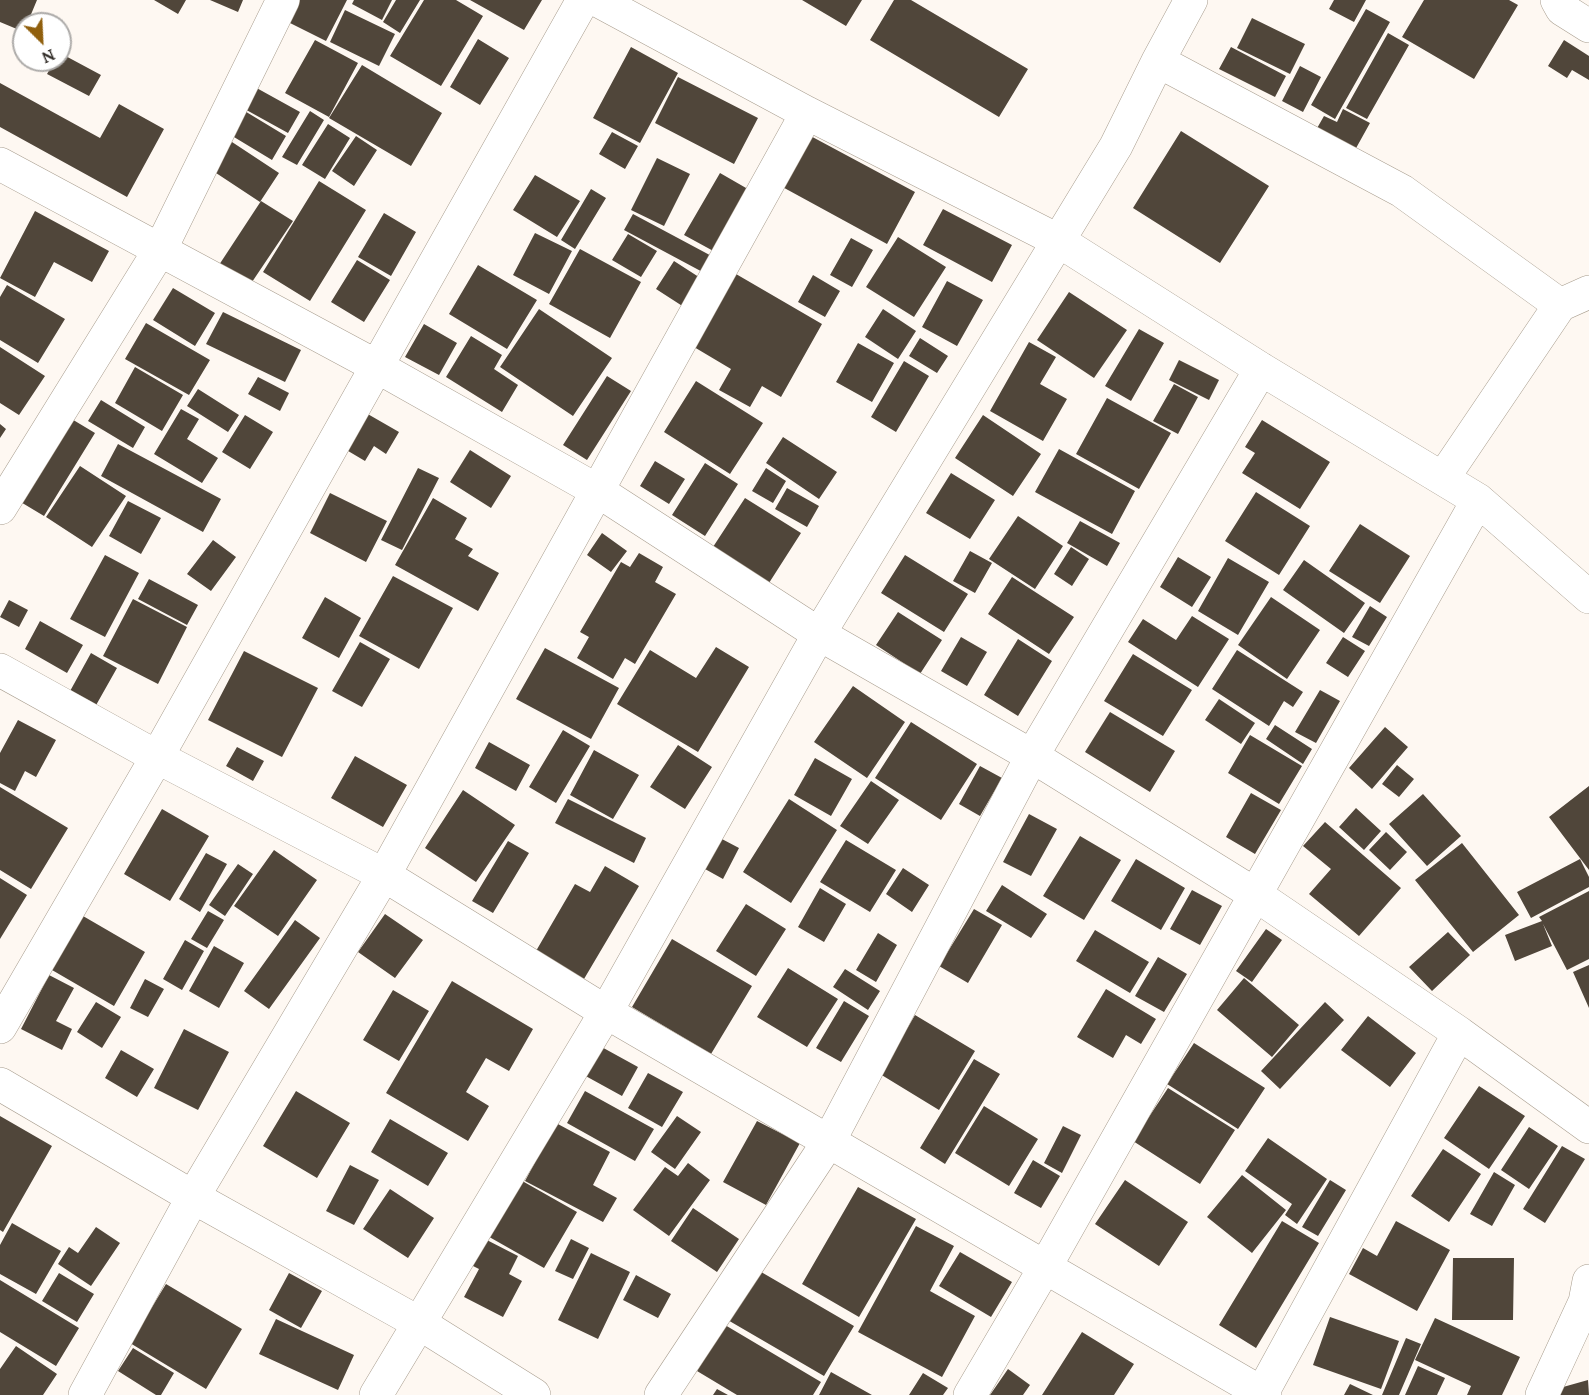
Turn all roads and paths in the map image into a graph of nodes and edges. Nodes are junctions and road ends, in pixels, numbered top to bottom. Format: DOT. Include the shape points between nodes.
graph roads {
  1 [pos="283,0"];
  2 [pos="583,0"];
  3 [pos="597,0"];
  4 [pos="1191,0"];
  5 [pos="1557,0"];
  6 [pos="1589,26"];
  7 [pos="1158,61"];
  8 [pos="807,113"];
  9 [pos="0,164"];
  10 [pos="1059,241"];
  11 [pos="161,248"];
  12 [pos="1575,298"];
  13 [pos="376,366"];
  14 [pos="1261,369"];
  15 [pos="1443,478"];
  16 [pos="598,491"];
  17 [pos="1478,500"];
  18 [pos="0,508"];
  19 [pos="1589,597"];
  20 [pos="819,634"];
  21 [pos="0,670"];
  22 [pos="1032,756"];
  23 [pos="157,757"];
  24 [pos="384,875"];
  25 [pos="1256,895"];
  26 [pos="606,1012"];
  27 [pos="0,1027"];
  28 [pos="1459,1033"];
  29 [pos="0,1084"];
  30 [pos="1589,1127"];
  31 [pos="829,1141"];
  32 [pos="192,1197"];
  33 [pos="1044,1269"];
  34 [pos="1589,1281"];
  35 [pos="1578,1318"];
  36 [pos="418,1323"];
  37 [pos="1589,1350"];
  38 [pos="1263,1394"];
  39 [pos="85,1395"];
  40 [pos="376,1395"];
  41 [pos="534,1395"];
  42 [pos="662,1395"];
  43 [pos="970,1395"];
  44 [pos="1542,1395"];
  1 -- 11 [label="street"];
  2 -- 13 [label="street"];
  3 -- 8 [label="street"];
  4 -- 7 [label="street"];
  5 -- 6 [label="street" via="1562,9"];
  7 -- 10 [label="street" via="1116,146"];
  7 -- 12 [label="street" via="1402,191"];
  8 -- 10 [label="street"];
  8 -- 16 [label="street"];
  9 -- 11 [label="street"];
  10 -- 14 [label="street"];
  10 -- 20 [label="street"];
  11 -- 13 [label="street"];
  11 -- 18 [label="street"];
  12 -- 15 [label="street"];
  13 -- 16 [label="street"];
  13 -- 23 [label="street"];
  14 -- 15 [label="street"];
  14 -- 22 [label="street"];
  15 -- 17 [label="street"];
  16 -- 20 [label="street"];
  16 -- 24 [label="street"];
  17 -- 19 [label="street"];
  17 -- 25 [label="street"];
  20 -- 22 [label="street"];
  20 -- 26 [label="street"];
  21 -- 23 [label="street"];
  22 -- 25 [label="street"];
  22 -- 31 [label="street"];
  23 -- 24 [label="street"];
  23 -- 27 [label="street"];
  24 -- 26 [label="street"];
  24 -- 32 [label="street"];
  25 -- 28 [label="street"];
  25 -- 33 [label="street"];
  26 -- 31 [label="street"];
  26 -- 36 [label="street"];
  28 -- 30 [label="street"];
  28 -- 38 [label="street"];
  29 -- 32 [label="street"];
  31 -- 33 [label="street"];
  31 -- 42 [label="street"];
  32 -- 36 [label="street"];
  32 -- 39 [label="street"];
  33 -- 38 [label="street"];
  33 -- 43 [label="street"];
  34 -- 35 [label="street"];
  35 -- 37 [label="street"];
  35 -- 44 [label="street"];
  36 -- 40 [label="street"];
  36 -- 41 [label="street"];
}
